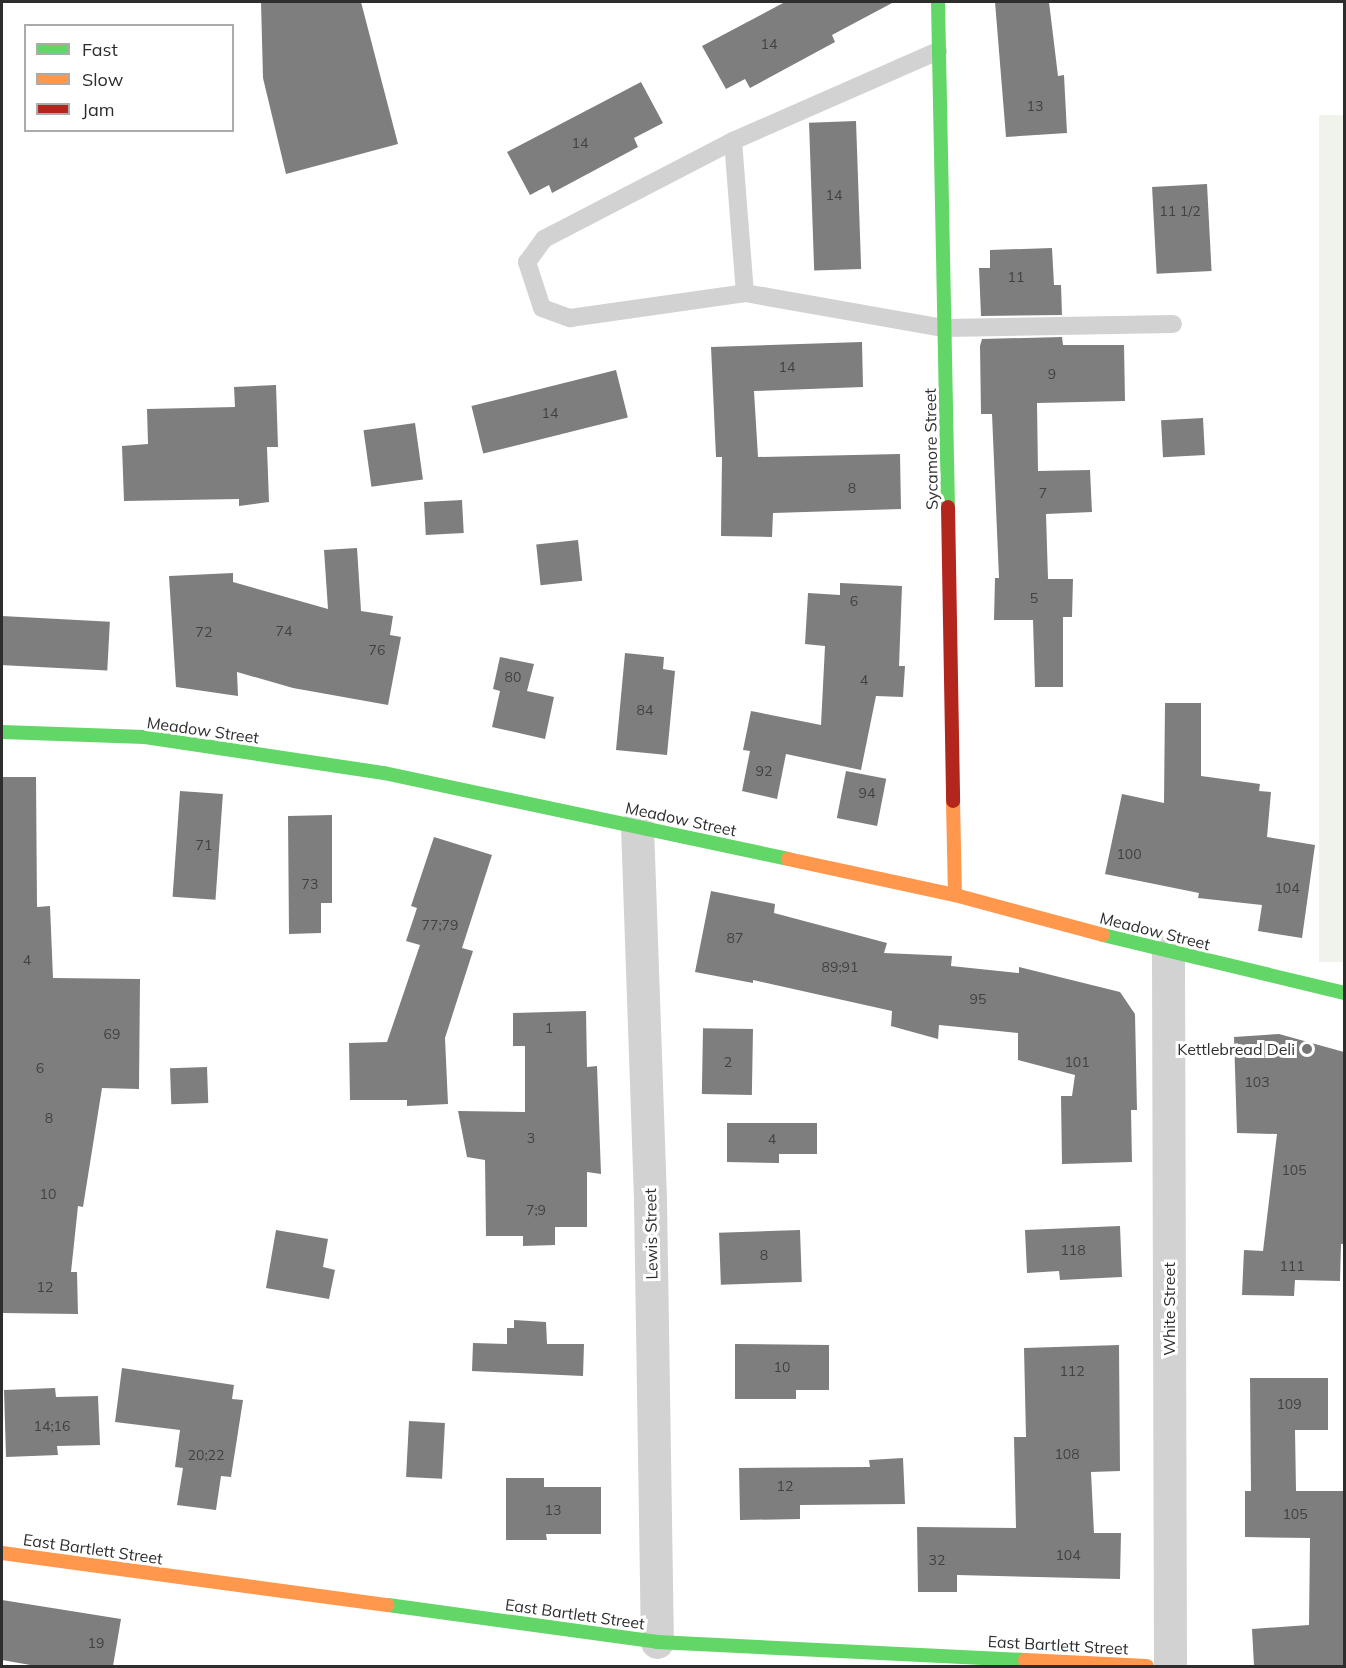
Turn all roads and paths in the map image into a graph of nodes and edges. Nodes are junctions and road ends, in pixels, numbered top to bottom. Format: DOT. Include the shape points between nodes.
graph roads {
  1 [pos="938,2"];
  2 [pos="938,51"];
  3 [pos="733,141"];
  4 [pos="745,293"];
  5 [pos="1173,324"];
  6 [pos="944,328"];
  7 [pos="2,732"];
  8 [pos="637,826"];
  9 [pos="955,895"];
  10 [pos="1168,952"];
  11 [pos="1344,993"];
  12 [pos="2,1553"];
  13 [pos="657,1642"];
  14 [pos="1147,1666"];
  15 [pos="1170,1666"];
  1 -- 2 [label="street, Sycamore Street"];
  2 -- 3 [label="lane"];
  2 -- 6 [label="street, Sycamore Street"];
  3 -- 4 [label="lane"];
  3 -- 4 [label="lane" via="544,238 527,262 542,308 570,318"];
  4 -- 6 [label="lane"];
  5 -- 6 [label="lane"];
  6 -- 9 [label="street, Sycamore Street"];
  7 -- 8 [label="street, Meadow Street" via="145,737 213,747 384,773"];
  8 -- 9 [label="street, Meadow Street"];
  8 -- 13 [label="street, Lewis Street" via="650,1200"];
  9 -- 10 [label="street, Meadow Street"];
  10 -- 11 [label="street, Meadow Street"];
  10 -- 15 [label="street, White Street"];
  12 -- 13 [label="street, East Bartlett Street"];
  13 -- 14 [label="street, East Bartlett Street"];
}
